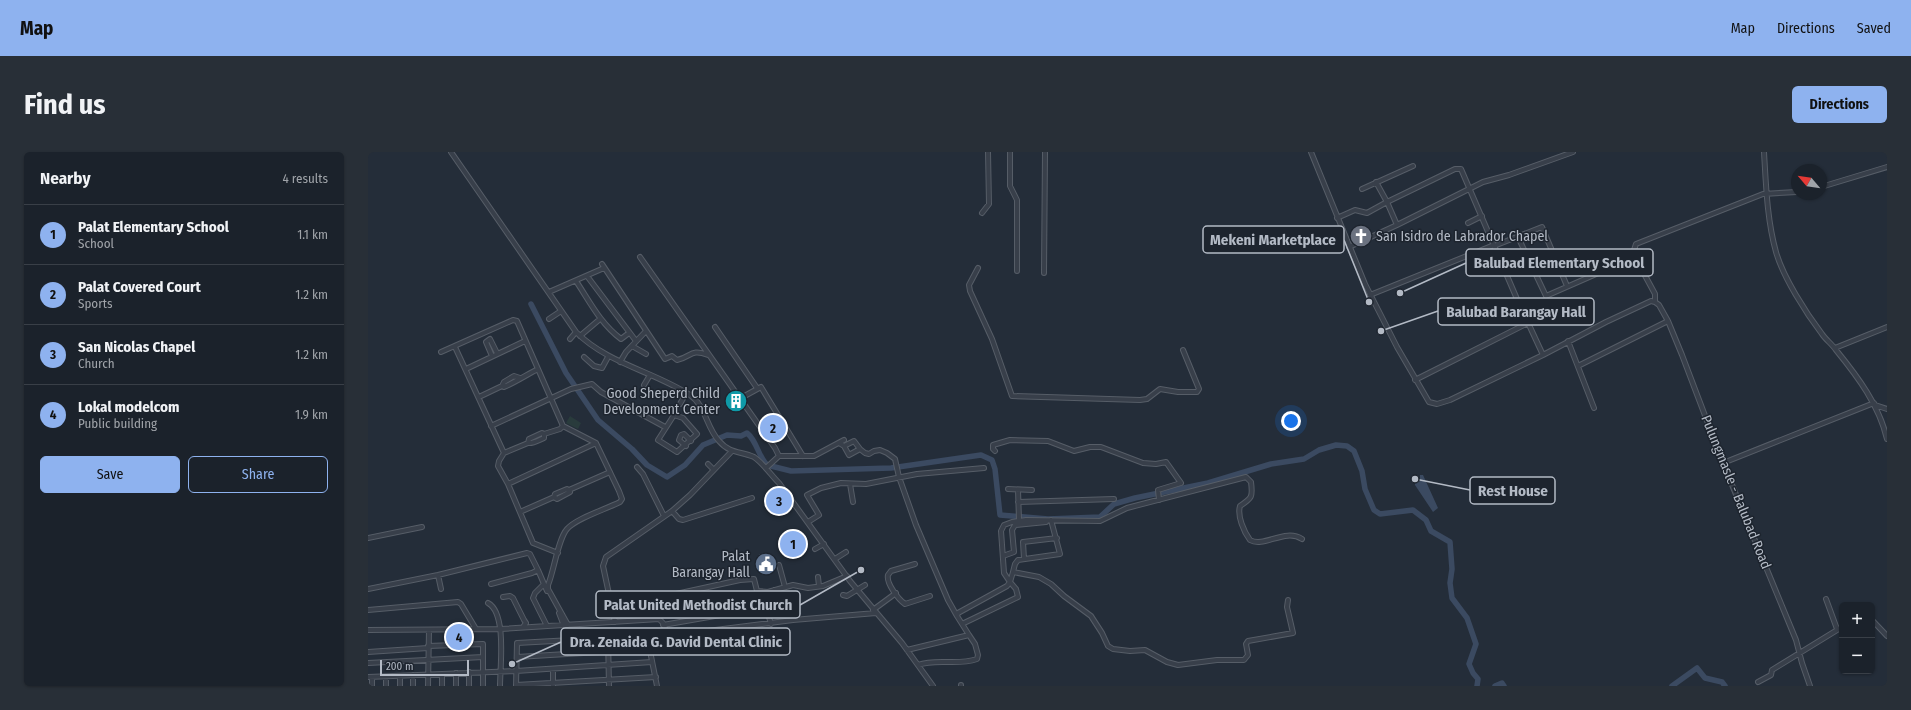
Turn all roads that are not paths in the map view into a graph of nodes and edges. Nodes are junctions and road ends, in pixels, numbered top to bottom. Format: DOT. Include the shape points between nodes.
graph roads {
  1 [pos="451,152"];
  2 [pos="988,152"];
  3 [pos="1010,152"];
  4 [pos="1045,152"];
  5 [pos="1310,152"];
  6 [pos="1572,152"];
  7 [pos="1764,152"];
  8 [pos="1413,166"];
  9 [pos="1887,167"];
  10 [pos="1376,182"];
  11 [pos="1827,185"];
  12 [pos="1362,189"];
  13 [pos="1470,189"];
  14 [pos="1767,192"];
  15 [pos="1791,192"];
  16 [pos="1387,202"];
  17 [pos="982,213"];
  18 [pos="1482,216"];
  19 [pos="1337,218"];
  20 [pos="1468,223"];
  21 [pos="1397,225"];
  22 [pos="1518,237"];
  23 [pos="1346,238"];
  24 [pos="1494,245"];
  25 [pos="1325,247"];
  26 [pos="1349,247"];
  27 [pos="640,257"];
  28 [pos="1635,257"];
  29 [pos="978,268"];
  30 [pos="1017,271"];
  31 [pos="1044,273"];
  32 [pos="587,276"];
  33 [pos="576,281"];
  34 [pos="1567,286"];
  35 [pos="549,292"];
  36 [pos="1370,295"];
  37 [pos="1517,299"];
  38 [pos="1655,302"];
  39 [pos="562,311"];
  40 [pos="550,319"];
  41 [pos="600,319"];
  42 [pos="1473,321"];
  43 [pos="1668,321"];
  44 [pos="1528,323"];
  45 [pos="715,327"];
  46 [pos="1887,327"];
  47 [pos="646,331"];
  48 [pos="576,332"];
  49 [pos="629,333"];
  50 [pos="580,336"];
  51 [pos="570,339"];
  52 [pos="525,341"];
  53 [pos="636,341"];
  54 [pos="1568,342"];
  55 [pos="632,346"];
  56 [pos="455,347"];
  57 [pos="1835,348"];
  58 [pos="1183,350"];
  59 [pos="441,352"];
  60 [pos="498,353"];
  61 [pos="646,354"];
  62 [pos="709,355"];
  63 [pos="1543,355"];
  64 [pos="492,356"];
  65 [pos="608,357"];
  66 [pos="584,358"];
  67 [pos="620,362"];
  68 [pos="1578,366"];
  69 [pos="466,369"];
  70 [pos="538,369"];
  71 [pos="650,375"];
  72 [pos="1415,380"];
  73 [pos="644,386"];
  74 [pos="757,388"];
  75 [pos="686,393"];
  76 [pos="479,397"];
  77 [pos="551,397"];
  78 [pos="740,399"];
  79 [pos="680,404"];
  80 [pos="1874,404"];
  81 [pos="1594,408"];
  82 [pos="1887,409"];
  83 [pos="491,426"];
  84 [pos="563,426"];
  85 [pos="665,427"];
  86 [pos="1887,439"];
  87 [pos="844,440"];
  88 [pos="691,441"];
  89 [pos="596,443"];
  90 [pos="839,443"];
  91 [pos="686,446"];
  92 [pos="844,446"];
  93 [pos="860,449"];
  94 [pos="995,451"];
  95 [pos="504,452"];
  96 [pos="732,452"];
  97 [pos="779,456"];
  98 [pos="803,456"];
  99 [pos="1723,463"];
  100 [pos="708,464"];
  101 [pos="768,466"];
  102 [pos="637,467"];
  103 [pos="984,468"];
  104 [pos="713,469"];
  105 [pos="610,472"];
  106 [pos="899,477"];
  107 [pos="508,484"];
  108 [pos="850,484"];
  109 [pos="1008,489"];
  110 [pos="1020,490"];
  111 [pos="1032,490"];
  112 [pos="1159,497"];
  113 [pos="752,498"];
  114 [pos="1114,499"];
  115 [pos="853,502"];
  116 [pos="1020,502"];
  117 [pos="672,510"];
  118 [pos="520,512"];
  119 [pos="664,516"];
  120 [pos="1019,519"];
  121 [pos="1052,521"];
  122 [pos="808,522"];
  123 [pos="422,527"];
  124 [pos="368,538"];
  125 [pos="1057,538"];
  126 [pos="1302,539"];
  127 [pos="824,544"];
  128 [pos="815,550"];
  129 [pos="558,552"];
  130 [pos="846,552"];
  131 [pos="1003,556"];
  132 [pos="834,559"];
  133 [pos="1024,559"];
  134 [pos="915,564"];
  135 [pos="779,565"];
  136 [pos="538,570"];
  137 [pos="1013,572"];
  138 [pos="438,575"];
  139 [pos="847,576"];
  140 [pos="818,577"];
  141 [pos="1010,582"];
  142 [pos="491,584"];
  143 [pos="544,584"];
  144 [pos="865,585"];
  145 [pos="819,586"];
  146 [pos="785,587"];
  147 [pos="368,589"];
  148 [pos="441,589"];
  149 [pos="774,590"];
  150 [pos="857,590"];
  151 [pos="764,592"];
  152 [pos="896,593"];
  153 [pos="843,595"];
  154 [pos="930,596"];
  155 [pos="503,597"];
  156 [pos="1826,599"];
  157 [pos="1288,600"];
  158 [pos="488,603"];
  159 [pos="777,606"];
  160 [pos="766,607"];
  161 [pos="612,608"];
  162 [pos="368,610"];
  163 [pos="874,611"];
  164 [pos="957,616"];
  165 [pos="615,622"];
  166 [pos="1875,623"];
  167 [pos="771,624"];
  168 [pos="962,624"];
  169 [pos="566,625"];
  170 [pos="663,625"];
  171 [pos="547,626"];
  172 [pos="523,627"];
  173 [pos="476,629"];
  174 [pos="500,629"];
  175 [pos="1837,629"];
  176 [pos="368,630"];
  177 [pos="429,630"];
  178 [pos="968,635"];
  179 [pos="1887,636"];
  180 [pos="608,637"];
  181 [pos="428,647"];
  182 [pos="650,649"];
  183 [pos="609,650"];
  184 [pos="907,650"];
  185 [pos="368,652"];
  186 [pos="1799,652"];
  187 [pos="483,657"];
  188 [pos="517,657"];
  189 [pos="428,660"];
  190 [pos="652,662"];
  191 [pos="368,663"];
  192 [pos="609,665"];
  193 [pos="918,665"];
  194 [pos="553,669"];
  195 [pos="516,671"];
  196 [pos="469,672"];
  197 [pos="483,672"];
  198 [pos="500,672"];
  199 [pos="456,673"];
  200 [pos="428,674"];
  201 [pos="442,674"];
  202 [pos="413,675"];
  203 [pos="400,676"];
  204 [pos="370,677"];
  205 [pos="386,677"];
  206 [pos="656,677"];
  207 [pos="609,680"];
  208 [pos="623,680"];
  209 [pos="1758,682"];
  210 [pos="553,684"];
  211 [pos="516,685"];
  212 [pos="530,685"];
  213 [pos="540,685"];
  214 [pos="372,686"];
  215 [pos="386,686"];
  216 [pos="400,686"];
  217 [pos="413,686"];
  218 [pos="428,686"];
  219 [pos="442,686"];
  220 [pos="456,686"];
  221 [pos="469,686"];
  222 [pos="483,686"];
  223 [pos="500,686"];
  224 [pos="609,686"];
  225 [pos="623,686"];
  226 [pos="657,686"];
  227 [pos="933,686"];
  228 [pos="1810,686"];
  1 -- 35 [label="street"];
  2 -- 17 [label="street" via="989,204"];
  3 -- 30 [label="street" via="1010,186 1017,200"];
  4 -- 31 [label="street"];
  5 -- 19 [label="street"];
  6 -- 13 [label="street" via="1483,182"];
  7 -- 14 [label="street"];
  8 -- 10 [label="street"];
  9 -- 11 [label="street"];
  10 -- 12 [label="street"];
  10 -- 16 [label="street"];
  13 -- 16 [label="street" via="1461,169 1455,169"];
  13 -- 18 [label="street"];
  13 -- 21 [label="street"];
  14 -- 15 [label="street"];
  14 -- 28 [label="street" via="1680,228 1642,240 1636,244"];
  14 -- 57 [label="street" via="1776,252 1795,292 1816,325"];
  16 -- 19 [label="street" via="1367,213 1355,210"];
  16 -- 21 [label="street"];
  18 -- 20 [label="street"];
  18 -- 24 [label="street"];
  19 -- 23 [label="street"];
  21 -- 26 [label="street"];
  22 -- 24 [label="street"];
  22 -- 34 [label="street" via="1546,296"];
  22 -- 34 [label="street" via="1542,227"];
  23 -- 25 [label="street"];
  23 -- 26 [label="street"];
  24 -- 36 [label="street"];
  24 -- 37 [label="street"];
  26 -- 36 [label="street"];
  27 -- 62 [label="street"];
  28 -- 34 [label="street"];
  28 -- 38 [label="street" via="1654,290"];
  29 -- 58 [label="street" via="969,285 970,291 992,339 1012,396 1140,400 1147,399 1160,389 1197,392 1199,389"];
  32 -- 33 [label="street"];
  32 -- 47 [label="street" via="603,266"];
  32 -- 49 [label="street"];
  33 -- 35 [label="street"];
  33 -- 41 [label="street"];
  35 -- 39 [label="street"];
  36 -- 72 [label="street"];
  37 -- 42 [label="street"];
  37 -- 44 [label="street"];
  38 -- 43 [label="street, Pulungmasle - Balubad Road"];
  38 -- 54 [label="street" via="1650,301"];
  39 -- 40 [label="street"];
  39 -- 48 [label="street"];
  41 -- 49 [label="street" via="621,339"];
  41 -- 50 [label="street"];
  43 -- 68 [label="street"];
  43 -- 99 [label="street, Pulungmasle - Balubad Road"];
  44 -- 63 [label="street"];
  44 -- 72 [label="street"];
  45 -- 74 [label="street"];
  46 -- 57 [label="street"];
  47 -- 53 [label="street"];
  47 -- 62 [label="street" via="666,360 672,356 677,360 683,359 690,353 700,352"];
  48 -- 50 [label="street"];
  48 -- 51 [label="street"];
  49 -- 53 [label="street"];
  50 -- 65 [label="street"];
  52 -- 56 [label="street" via="517,321 513,320"];
  52 -- 60 [label="street"];
  52 -- 70 [label="street"];
  53 -- 55 [label="street"];
  54 -- 63 [label="street"];
  54 -- 68 [label="street"];
  55 -- 61 [label="street"];
  55 -- 67 [label="street"];
  56 -- 59 [label="street"];
  56 -- 69 [label="street"];
  57 -- 80 [label="street"];
  60 -- 64 [label="street"];
  60 -- 64 [label="street" via="490,339 486,342"];
  62 -- 78 [label="street"];
  63 -- 72 [label="street" via="1437,404 1427,400"];
  64 -- 69 [label="street"];
  65 -- 66 [label="street" via="602,368 594,366"];
  65 -- 67 [label="street"];
  67 -- 71 [label="street"];
  68 -- 81 [label="street"];
  69 -- 76 [label="street"];
  70 -- 76 [label="street" via="520,378 514,376 502,386"];
  70 -- 77 [label="street"];
  71 -- 73 [label="street"];
  71 -- 75 [label="street"];
  74 -- 78 [label="street"];
  74 -- 98 [label="street" via="761,387"];
  75 -- 79 [label="street"];
  75 -- 96 [label="street" via="698,403 716,438"];
  76 -- 83 [label="street"];
  77 -- 83 [label="street"];
  77 -- 84 [label="street"];
  77 -- 85 [label="street" via="592,384 601,392"];
  78 -- 97 [label="street"];
  80 -- 82 [label="street"];
  80 -- 86 [label="street"];
  80 -- 99 [label="street"];
  83 -- 95 [label="street"];
  84 -- 89 [label="street"];
  84 -- 95 [label="street" via="544,434 544,438"];
  85 -- 88 [label="street" via="674,415 683,418 698,434"];
  85 -- 91 [label="street" via="658,439 660,442 676,452"];
  87 -- 90 [label="street"];
  88 -- 91 [label="street"];
  88 -- 91 [label="street" via="684,434 681,435 679,440"];
  89 -- 105 [label="street"];
  89 -- 107 [label="street"];
  90 -- 92 [label="street"];
  90 -- 98 [label="street" via="814,456"];
  92 -- 93 [label="street" via="854,441"];
  92 -- 93 [label="street" via="849,455"];
  93 -- 106 [label="street" via="869,454 874,451 887,453 895,459"];
  94 -- 112 [label="street" via="993,444 1004,441 1048,441 1074,451 1090,446 1101,447 1143,463 1166,462 1181,483 1159,490"];
  95 -- 107 [label="street" via="498,466"];
  96 -- 101 [label="street" via="753,457"];
  96 -- 104 [label="street"];
  97 -- 98 [label="street"];
  97 -- 101 [label="street"];
  99 -- 186 [label="street, Pulungmasle - Balubad Road"];
  100 -- 104 [label="street"];
  101 -- 122 [label="street"];
  102 -- 119 [label="street"];
  103 -- 106 [label="street"];
  104 -- 117 [label="street" via="690,495"];
  105 -- 118 [label="street" via="570,490 569,494 557,499 554,497"];
  105 -- 129 [label="street" via="622,496 620,502 575,522 567,529"];
  106 -- 108 [label="street"];
  106 -- 164 [label="street" via="916,525"];
  107 -- 118 [label="street"];
  108 -- 115 [label="street"];
  108 -- 122 [label="street" via="831,485 808,493 807,496 819,514"];
  109 -- 110 [label="street"];
  110 -- 111 [label="street"];
  110 -- 116 [label="street"];
  112 -- 121 [label="street" via="1098,521"];
  112 -- 126 [label="street" via="1247,478 1251,482 1251,496 1239,510 1250,540 1257,542 1292,536"];
  113 -- 117 [label="street" via="683,520"];
  114 -- 116 [label="street"];
  116 -- 120 [label="street"];
  117 -- 119 [label="street"];
  118 -- 129 [label="street" via="535,545"];
  119 -- 161 [label="street" via="606,557 604,573"];
  120 -- 121 [label="street"];
  120 -- 131 [label="street" via="1002,528"];
  121 -- 125 [label="street"];
  121 -- 131 [label="street" via="1015,526 1012,530 1014,552"];
  122 -- 127 [label="street"];
  123 -- 124 [label="street"];
  125 -- 133 [label="street" via="1023,542"];
  125 -- 133 [label="street" via="1060,554"];
  127 -- 128 [label="street"];
  127 -- 132 [label="street"];
  129 -- 169 [label="street" via="550,581 550,591"];
  130 -- 132 [label="street"];
  131 -- 141 [label="street" via="1004,574"];
  132 -- 139 [label="street"];
  133 -- 137 [label="street" via="1016,561"];
  134 -- 152 [label="street" via="891,571 888,575 887,579"];
  135 -- 146 [label="street"];
  136 -- 138 [label="street" via="527,553"];
  136 -- 142 [label="street"];
  136 -- 143 [label="street"];
  137 -- 141 [label="street"];
  137 -- 157 [label="street" via="1039,577 1051,584 1091,616 1110,648 1126,651 1145,650 1178,665 1217,660 1244,660 1248,655 1248,641 1292,634"];
  138 -- 147 [label="street"];
  138 -- 148 [label="street"];
  139 -- 145 [label="street"];
  139 -- 150 [label="street"];
  140 -- 145 [label="street"];
  141 -- 164 [label="street" via="959,612"];
  141 -- 168 [label="street" via="1018,597"];
  143 -- 169 [label="street"];
  143 -- 171 [label="street" via="533,598"];
  144 -- 150 [label="street"];
  145 -- 146 [label="street"];
  146 -- 149 [label="street"];
  149 -- 151 [label="street"];
  149 -- 159 [label="street"];
  150 -- 153 [label="street"];
  150 -- 163 [label="street"];
  151 -- 160 [label="street"];
  151 -- 161 [label="street" via="757,591 754,579 740,580"];
  152 -- 154 [label="street" via="905,604"];
  152 -- 163 [label="street"];
  155 -- 172 [label="street" via="513,598 526,623"];
  156 -- 175 [label="street"];
  158 -- 174 [label="street" via="493,606"];
  160 -- 167 [label="street"];
  160 -- 170 [label="street"];
  161 -- 165 [label="street"];
  162 -- 173 [label="street" via="458,602"];
  163 -- 167 [label="street"];
  163 -- 184 [label="street"];
  164 -- 168 [label="street"];
  165 -- 169 [label="street"];
  165 -- 170 [label="street" via="659,619"];
  166 -- 179 [label="street"];
  167 -- 170 [label="street" via="668,636"];
  168 -- 178 [label="street"];
  169 -- 171 [label="street"];
  171 -- 172 [label="street"];
  172 -- 174 [label="street"];
  173 -- 174 [label="street"];
  173 -- 177 [label="street"];
  174 -- 198 [label="street"];
  175 -- 186 [label="street"];
  176 -- 177 [label="street"];
  177 -- 181 [label="street"];
  178 -- 184 [label="street"];
  178 -- 193 [label="street" via="975,644 977,659 948,663 931,661"];
  180 -- 182 [label="street" via="645,636"];
  180 -- 183 [label="street"];
  180 -- 188 [label="street" via="517,643"];
  181 -- 185 [label="street"];
  181 -- 187 [label="street" via="482,644"];
  181 -- 189 [label="street"];
  182 -- 183 [label="street"];
  182 -- 190 [label="street"];
  183 -- 188 [label="street"];
  183 -- 192 [label="street"];
  184 -- 193 [label="street"];
  186 -- 209 [label="street" via="1772,670 1771,675"];
  186 -- 228 [label="street, Pulungmasle - Balubad Road"];
  187 -- 189 [label="street"];
  187 -- 197 [label="street"];
  188 -- 195 [label="street"];
  189 -- 191 [label="street"];
  189 -- 200 [label="street"];
  190 -- 192 [label="street"];
  190 -- 206 [label="street"];
  192 -- 194 [label="street"];
  192 -- 207 [label="street"];
  193 -- 227 [label="street"];
  194 -- 195 [label="street"];
  194 -- 210 [label="street"];
  195 -- 198 [label="street"];
  195 -- 211 [label="street"];
  196 -- 197 [label="street"];
  196 -- 199 [label="street"];
  196 -- 221 [label="street"];
  197 -- 198 [label="street"];
  197 -- 222 [label="street"];
  198 -- 223 [label="street"];
  199 -- 201 [label="street"];
  199 -- 220 [label="street"];
  200 -- 201 [label="street"];
  200 -- 202 [label="street"];
  200 -- 218 [label="street"];
  201 -- 219 [label="street"];
  202 -- 203 [label="street"];
  202 -- 217 [label="street"];
  203 -- 205 [label="street"];
  203 -- 216 [label="street"];
  204 -- 205 [label="street"];
  204 -- 214 [label="street"];
  205 -- 215 [label="street"];
  206 -- 208 [label="street"];
  206 -- 226 [label="street"];
  207 -- 208 [label="street"];
  207 -- 210 [label="street"];
  207 -- 224 [label="street"];
  208 -- 225 [label="street"];
  210 -- 213 [label="street"];
  211 -- 212 [label="street"];
  212 -- 213 [label="street"];
}
